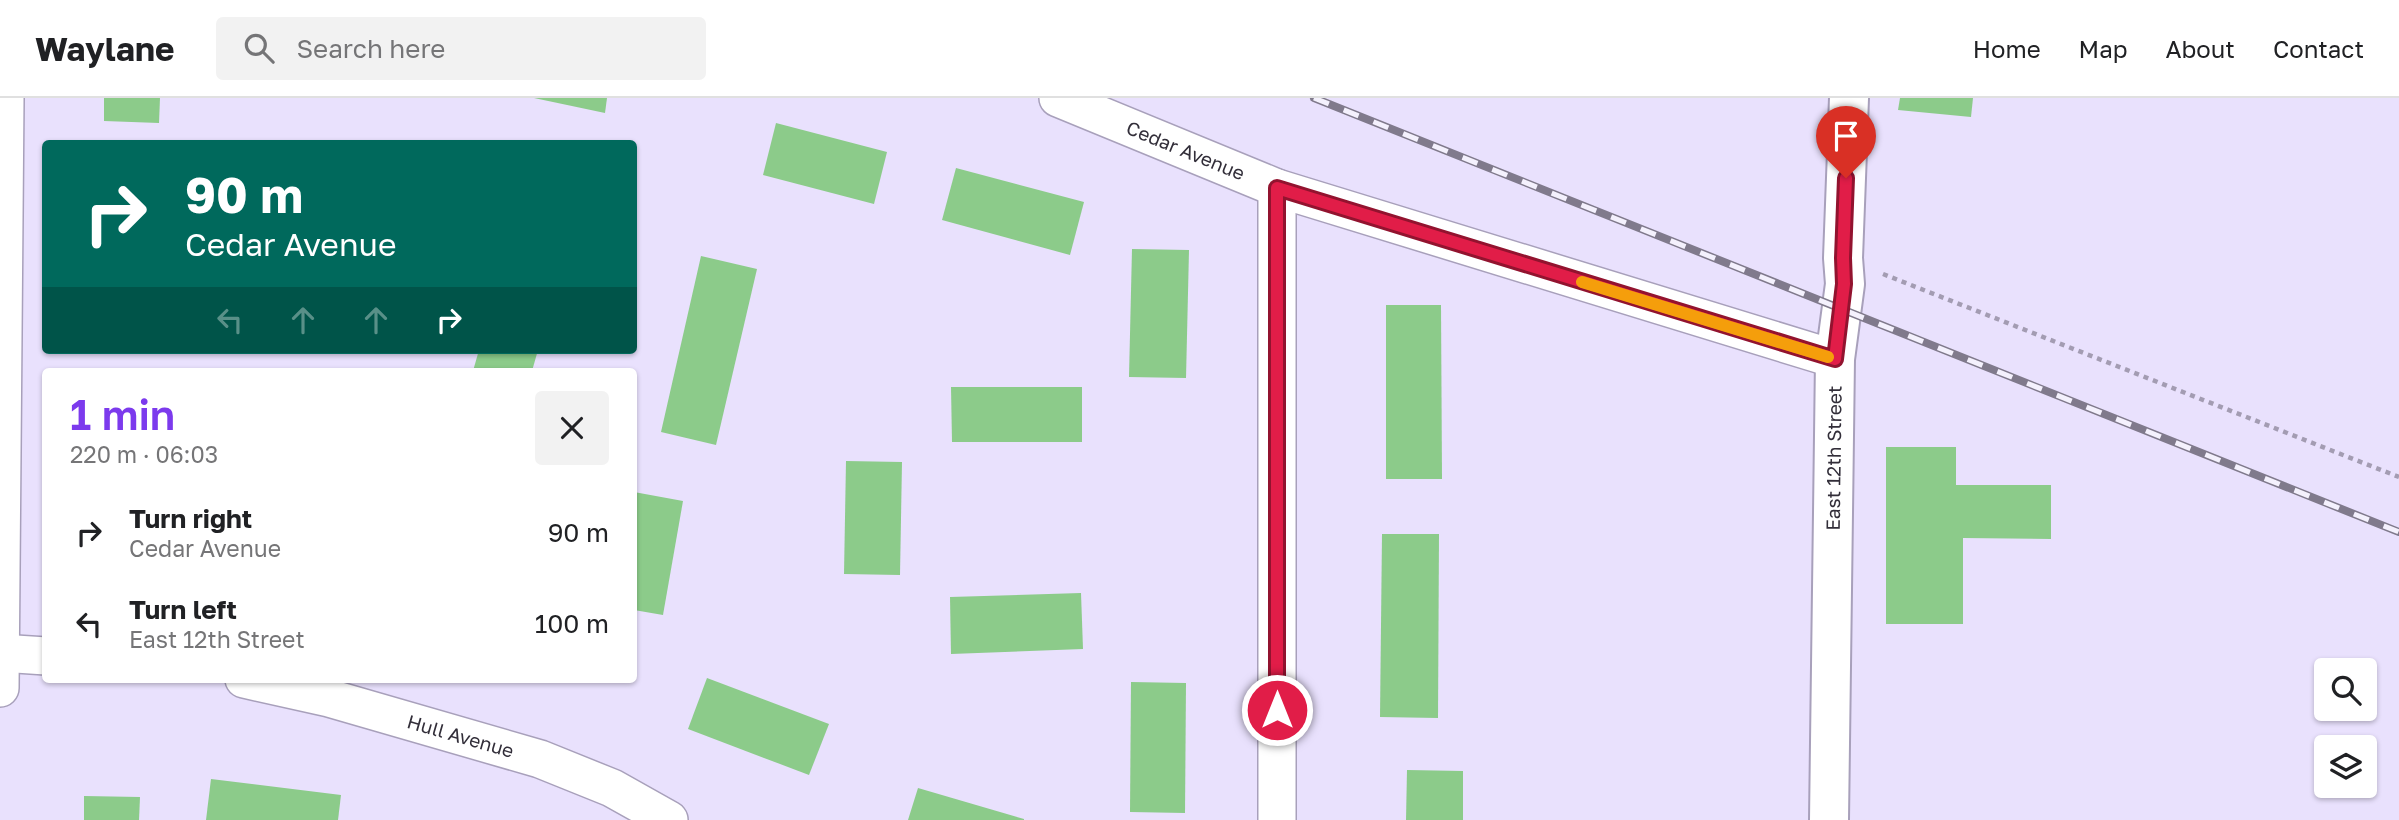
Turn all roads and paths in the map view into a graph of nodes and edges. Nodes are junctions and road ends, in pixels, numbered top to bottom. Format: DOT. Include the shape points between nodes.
graph roads {
  1 [pos="5,98"];
  2 [pos="1058,98"];
  3 [pos="1849,98"];
  4 [pos="1277,188"];
  5 [pos="1843,258"];
  6 [pos="1835,359"];
  7 [pos="2399,477"];
  8 [pos="0,653"];
  9 [pos="42,656"];
  10 [pos="262,683"];
  11 [pos="0,688"];
  12 [pos="669,820"];
  13 [pos="1277,820"];
  14 [pos="1829,820"];
  1 -- 8 [label="street"];
  2 -- 4 [label="street, Cedar Avenue"];
  3 -- 5 [label="main road, East 12th Street"];
  4 -- 6 [label="street, Cedar Avenue"];
  4 -- 13 [label="street"];
  5 -- 6 [label="main road, East 12th Street"];
  5 -- 7 [label="path"];
  6 -- 14 [label="main road, East 12th Street"];
  8 -- 9 [label="street"];
  8 -- 11 [label="street"];
  10 -- 12 [label="street, Hull Avenue" via="540,759 612,788"];
}
